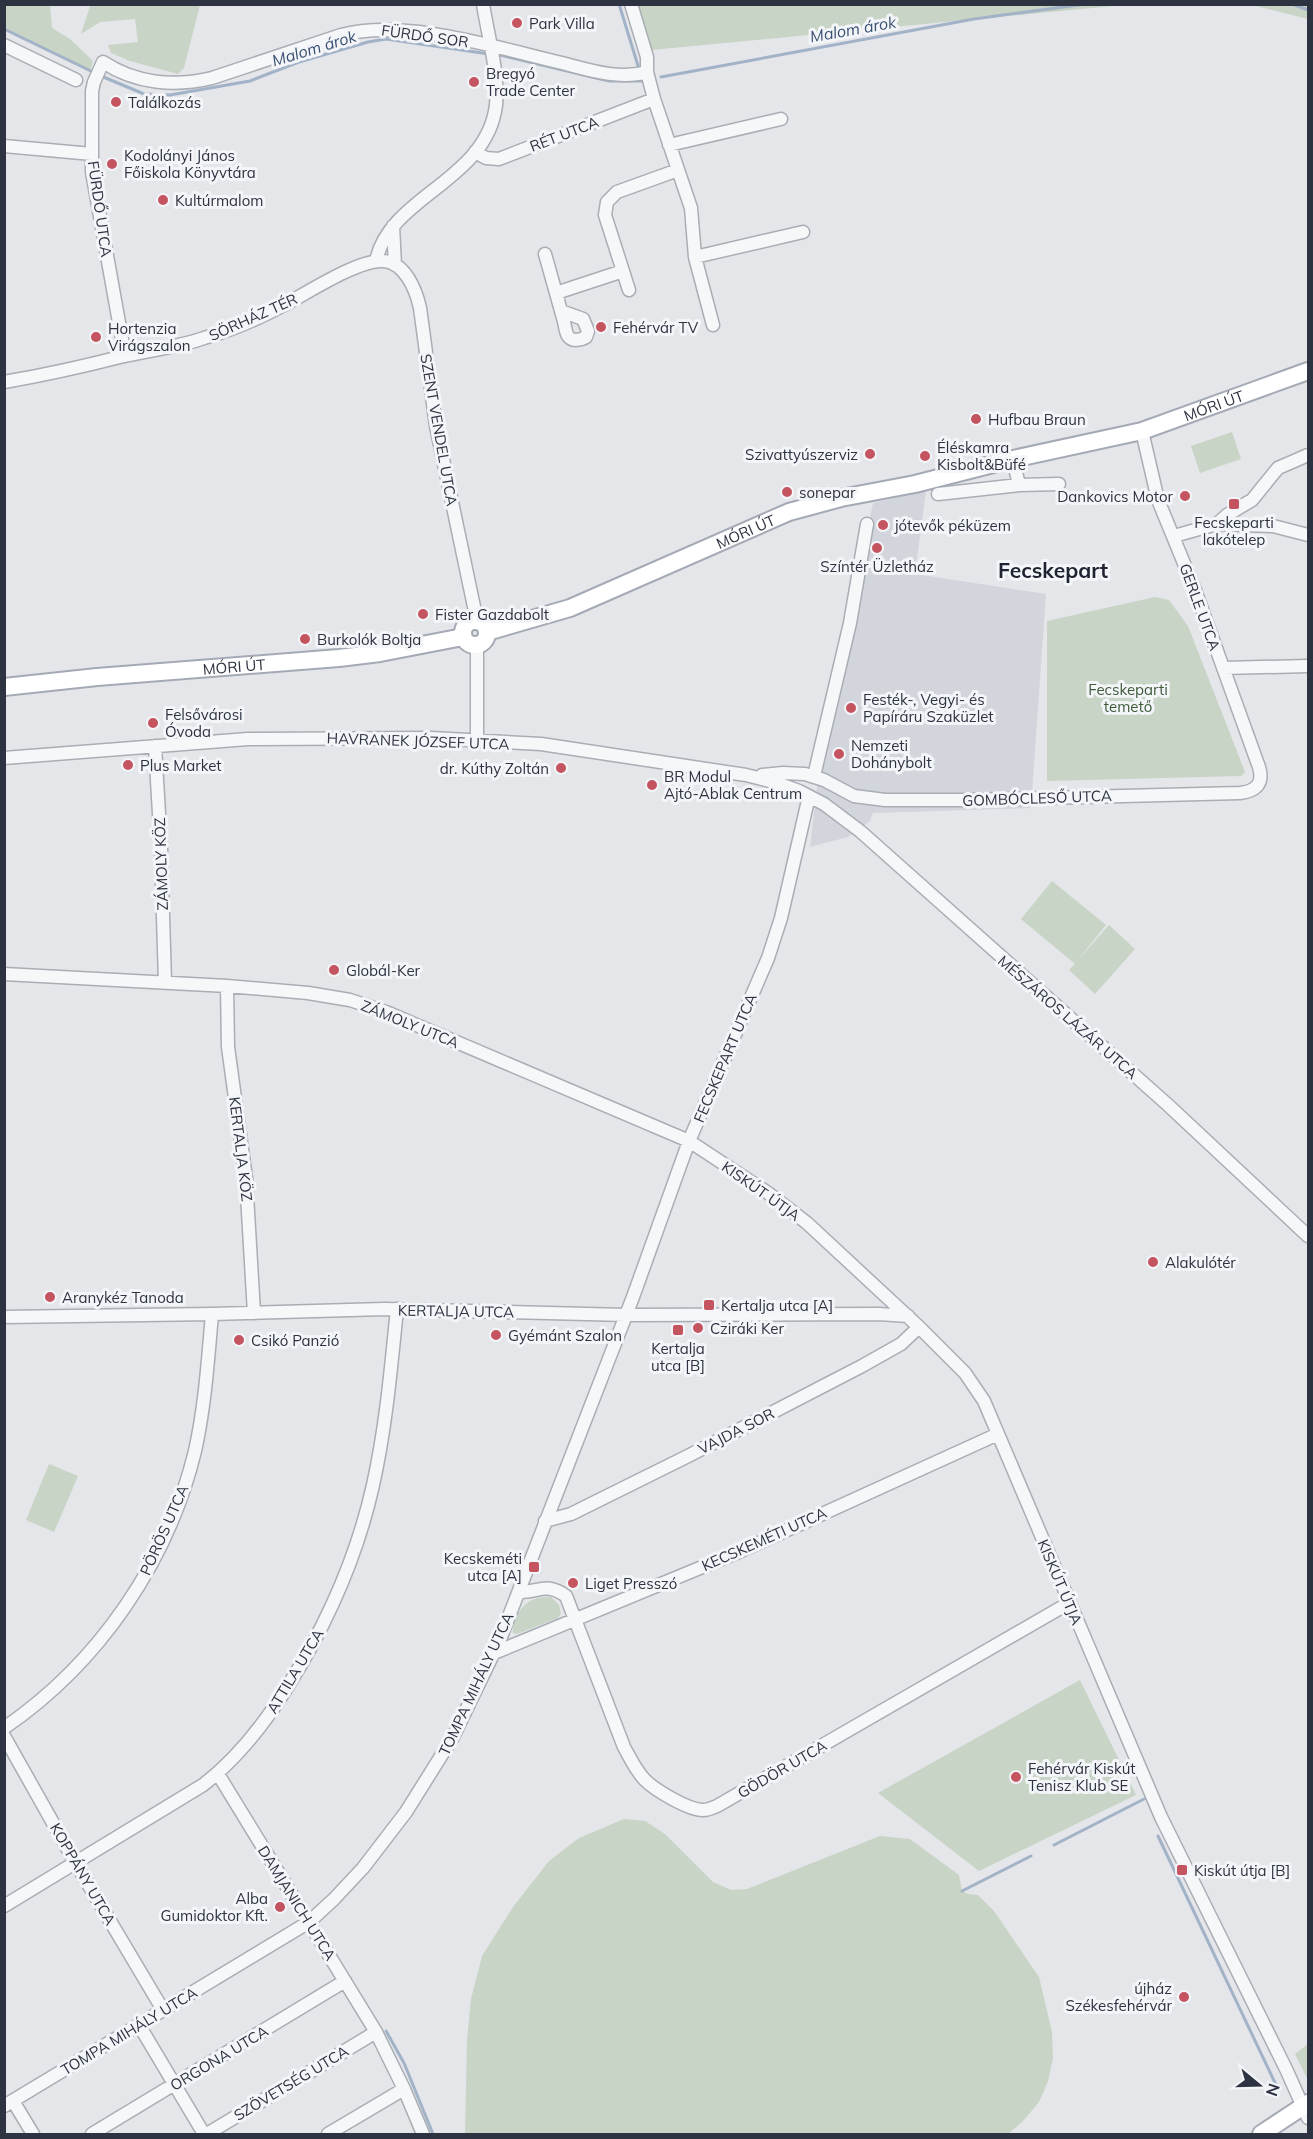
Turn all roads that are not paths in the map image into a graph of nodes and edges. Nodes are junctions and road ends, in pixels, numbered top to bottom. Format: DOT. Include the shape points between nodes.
graph roads {
  1 [pos="483,4"];
  2 [pos="631,4"];
  3 [pos="4,45"];
  4 [pos="490,46"];
  5 [pos="101,65"];
  6 [pos="647,72"];
  7 [pos="76,80"];
  8 [pos="654,99"];
  9 [pos="781,119"];
  10 [pos="669,145"];
  11 [pos="4,146"];
  12 [pos="475,152"];
  13 [pos="92,154"];
  14 [pos="678,170"];
  15 [pos="393,226"];
  16 [pos="803,232"];
  17 [pos="545,254"];
  18 [pos="695,257"];
  19 [pos="376,261"];
  20 [pos="395,265"];
  21 [pos="623,271"];
  22 [pos="629,290"];
  23 [pos="556,293"];
  24 [pos="561,311"];
  25 [pos="713,325"];
  26 [pos="125,356"];
  27 [pos="1308,371"];
  28 [pos="4,382"];
  29 [pos="1142,431"];
  30 [pos="1308,455"];
  31 [pos="1013,459"];
  32 [pos="1059,484"];
  33 [pos="1019,485"];
  34 [pos="938,494"];
  35 [pos="867,524"];
  36 [pos="1217,524"];
  37 [pos="1308,534"];
  38 [pos="1174,536"];
  39 [pos="476,634"];
  40 [pos="1308,666"];
  41 [pos="1223,668"];
  42 [pos="4,687"];
  43 [pos="477,741"];
  44 [pos="155,746"];
  45 [pos="4,758"];
  46 [pos="809,775"];
  47 [pos="755,777"];
  48 [pos="1261,782"];
  49 [pos="833,785"];
  50 [pos="804,794"];
  51 [pos="824,804"];
  52 [pos="4,974"];
  53 [pos="165,983"];
  54 [pos="227,986"];
  55 [pos="689,1141"];
  56 [pos="1308,1236"];
  57 [pos="397,1309"];
  58 [pos="254,1313"];
  59 [pos="212,1314"];
  60 [pos="626,1315"];
  61 [pos="908,1316"];
  62 [pos="4,1317"];
  63 [pos="920,1327"];
  64 [pos="998,1434"];
  65 [pos="545,1521"];
  66 [pos="519,1592"];
  67 [pos="1069,1603"];
  68 [pos="576,1619"];
  69 [pos="494,1653"];
  70 [pos="4,1728"];
  71 [pos="4,1736"];
  72 [pos="218,1774"];
  73 [pos="75,1862"];
  74 [pos="4,1906"];
  75 [pos="309,1922"];
  76 [pos="345,1981"];
  77 [pos="163,2010"];
  78 [pos="139,2025"];
  79 [pos="376,2031"];
  80 [pos="174,2085"];
  81 [pos="404,2089"];
  82 [pos="9,2103"];
  83 [pos="1307,2109"];
  84 [pos="33,2134"];
  85 [pos="92,2134"];
  86 [pos="205,2134"];
  87 [pos="328,2134"];
  88 [pos="423,2134"];
  89 [pos="1261,2134"];
  1 -- 4 [label="street"];
  2 -- 6 [label="street" via="647,57"];
  3 -- 7 [label="street"];
  4 -- 5 [label="street, FÜRDŐ SOR" via="421,32 356,31 212,78 179,84 148,80"];
  4 -- 6 [label="street, FÜRDŐ SOR" via="600,72"];
  4 -- 12 [label="street" via="495,106 489,128"];
  5 -- 13 [label="street, FÜRDŐ UTCA" via="94,82"];
  6 -- 8 [label="street"];
  8 -- 10 [label="street"];
  8 -- 12 [label="street, RÉT UTCA" via="499,159"];
  9 -- 10 [label="street"];
  10 -- 14 [label="street"];
  11 -- 13 [label="street"];
  12 -- 15 [label="street" via="454,176"];
  13 -- 26 [label="street, FÜRDŐ UTCA" via="96,199"];
  14 -- 18 [label="street" via="691,208"];
  14 -- 21 [label="street" via="617,192 607,202 605,215"];
  15 -- 19 [label="street" via="382,240"];
  15 -- 20 [label="street"];
  16 -- 18 [label="street"];
  17 -- 23 [label="street"];
  18 -- 25 [label="street"];
  19 -- 20 [label="street"];
  19 -- 26 [label="street, SÖRHÁZ TÉR" via="354,268 278,309 204,339"];
  20 -- 39 [label="street, SZENT VENDEL UTCA" via="408,277 420,308 436,426"];
  21 -- 22 [label="street"];
  21 -- 23 [label="street"];
  23 -- 24 [label="street"];
  26 -- 28 [label="street, SÖRHÁZ TÉR"];
  27 -- 29 [label="main road, MÓRI ÚT"];
  29 -- 31 [label="main road, MÓRI ÚT"];
  29 -- 38 [label="street, GERLE UTCA" via="1158,500"];
  30 -- 36 [label="street" via="1278,468 1252,500"];
  31 -- 33 [label="street"];
  31 -- 39 [label="main road, MÓRI ÚT" via="789,512 570,608"];
  32 -- 33 [label="street"];
  33 -- 34 [label="street"];
  35 -- 46 [label="street" via="850,623"];
  36 -- 37 [label="street" via="1274,526"];
  36 -- 38 [label="street"];
  38 -- 41 [label="street, GERLE UTCA"];
  39 -- 42 [label="main road, MÓRI ÚT" via="339,658"];
  39 -- 43 [label="street, SZENT VENDEL UTCA"];
  40 -- 41 [label="street"];
  41 -- 48 [label="street, GERLE UTCA"];
  43 -- 44 [label="street, HAVRANEK JÓZSEF UTCA" via="248,739"];
  43 -- 47 [label="street, HAVRANEK JÓZSEF UTCA" via="541,744"];
  44 -- 45 [label="street, HAVRANEK JÓZSEF UTCA"];
  44 -- 53 [label="street, ZÁMOLY KÖZ"];
  46 -- 47 [label="street"];
  46 -- 49 [label="street, GOMBÓCLESŐ UTCA"];
  46 -- 50 [label="street, FECSKEPART UTCA"];
  47 -- 50 [label="street, HAVRANEK JÓZSEF UTCA"];
  48 -- 49 [label="street, GOMBÓCLESŐ UTCA" via="1240,793 927,800 868,799"];
  49 -- 51 [label="street"];
  50 -- 51 [label="street, HAVRANEK JÓZSEF UTCA"];
  50 -- 55 [label="street, FECSKEPART UTCA" via="774,940"];
  51 -- 56 [label="street, MÉSZÁROS LÁZÁR UTCA" via="860,831 1168,1105"];
  52 -- 53 [label="street, ZÁMOLY UTCA"];
  53 -- 54 [label="street, ZÁMOLY UTCA"];
  54 -- 55 [label="street, ZÁMOLY UTCA" via="326,995 369,1006"];
  54 -- 58 [label="street, KERTALJA KÖZ" via="228,1047 246,1178"];
  55 -- 60 [label="street, FECSKEPART UTCA"];
  55 -- 61 [label="street, KISKÚT ÚTJA" via="783,1203"];
  57 -- 58 [label="street, KERTALJA UTCA"];
  57 -- 60 [label="street, KERTALJA UTCA"];
  57 -- 72 [label="street, ATTILA UTCA" via="379,1456 345,1576 309,1652 283,1694"];
  58 -- 59 [label="street, KERTALJA UTCA"];
  59 -- 62 [label="street, KERTALJA UTCA"];
  59 -- 70 [label="street, PÖRÖS UTCA" via="195,1450 156,1554 129,1601 91,1651 32,1709"];
  60 -- 61 [label="street, KERTALJA UTCA"];
  60 -- 65 [label="street, TOMPA MIHÁLY UTCA"];
  61 -- 63 [label="street, KISKÚT ÚTJA"];
  63 -- 64 [label="street, KISKÚT ÚTJA" via="970,1380"];
  63 -- 65 [label="street, VAJDA SOR" via="901,1344 719,1440 571,1514"];
  64 -- 67 [label="street, KISKÚT ÚTJA"];
  64 -- 68 [label="street, KECSKEMÉTI UTCA" via="741,1551"];
  65 -- 66 [label="street, TOMPA MIHÁLY UTCA"];
  66 -- 68 [label="street" via="541,1587 561,1592"];
  66 -- 69 [label="street, TOMPA MIHÁLY UTCA"];
  67 -- 68 [label="street, GÖDÖR UTCA" via="704,1810 687,1806 652,1786 634,1765 624,1748"];
  67 -- 83 [label="street, KISKÚT ÚTJA" via="1161,1817"];
  68 -- 69 [label="street, KECSKEMÉTI UTCA"];
  69 -- 75 [label="street, TOMPA MIHÁLY UTCA" via="453,1737 406,1812 363,1868"];
  71 -- 73 [label="street, KOPPÁNY UTCA"];
  72 -- 73 [label="street, ATTILA UTCA"];
  72 -- 75 [label="street, DAMJANICH UTCA"];
  73 -- 74 [label="street, ATTILA UTCA"];
  73 -- 77 [label="street, KOPPÁNY UTCA"];
  75 -- 76 [label="street, DAMJANICH UTCA"];
  75 -- 77 [label="street, TOMPA MIHÁLY UTCA"];
  76 -- 79 [label="street, DAMJANICH UTCA"];
  76 -- 80 [label="street, ORGONA UTCA"];
  77 -- 78 [label="street, TOMPA MIHÁLY UTCA"];
  78 -- 80 [label="street"];
  78 -- 82 [label="street, TOMPA MIHÁLY UTCA"];
  79 -- 81 [label="street, DAMJANICH UTCA"];
  79 -- 86 [label="street, SZÖVETSÉG UTCA"];
  80 -- 85 [label="street, ORGONA UTCA"];
  80 -- 86 [label="street"];
  81 -- 87 [label="street"];
  81 -- 88 [label="street, DAMJANICH UTCA"];
  82 -- 84 [label="street"];
  83 -- 89 [label="main road"];
}
